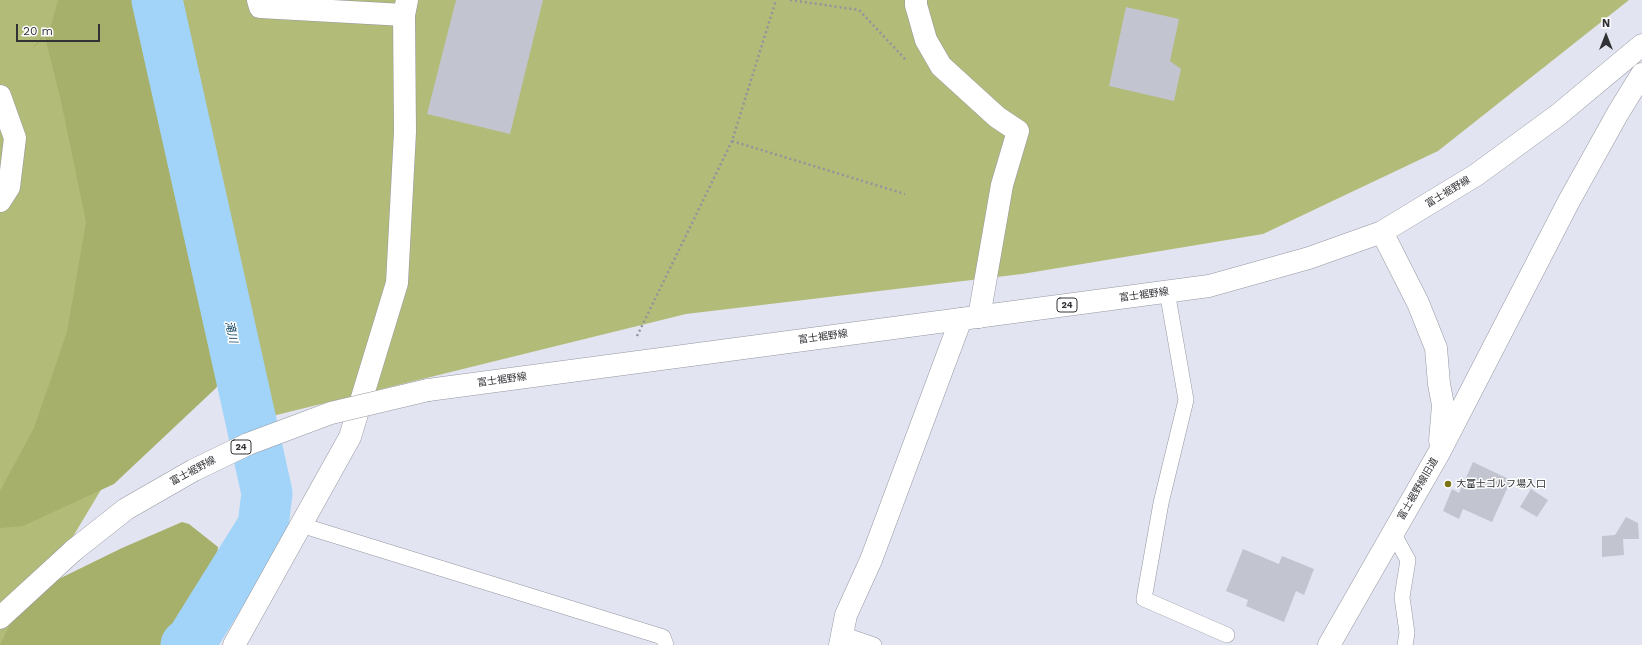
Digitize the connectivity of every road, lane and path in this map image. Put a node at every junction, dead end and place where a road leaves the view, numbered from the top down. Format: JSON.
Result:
{"nodes":[{"id":1,"x":258,"y":0,"type":"edge"},
{"id":2,"x":776,"y":0,"type":"edge"},
{"id":3,"x":790,"y":0,"type":"edge"},
{"id":4,"x":916,"y":0,"type":"edge"},
{"id":5,"x":405,"y":7,"type":"edge"},
{"id":6,"x":1642,"y":45,"type":"edge"},
{"id":7,"x":912,"y":66,"type":"dead end"},
{"id":8,"x":1642,"y":74,"type":"edge"},
{"id":9,"x":0,"y":96,"type":"edge"},
{"id":10,"x":732,"y":141,"type":"junction"},
{"id":11,"x":905,"y":194,"type":"dead end"},
{"id":12,"x":0,"y":201,"type":"edge"},
{"id":13,"x":1382,"y":232,"type":"junction"},
{"id":14,"x":1167,"y":291,"type":"junction"},
{"id":15,"x":970,"y":318,"type":"junction"},
{"id":16,"x":624,"y":364,"type":"junction"},
{"id":17,"x":1440,"y":450,"type":"junction"},
{"id":18,"x":301,"y":525,"type":"junction"},
{"id":19,"x":1393,"y":533,"type":"junction"},
{"id":20,"x":0,"y":618,"type":"edge"},
{"id":21,"x":1227,"y":635,"type":"dead end"},
{"id":22,"x":841,"y":640,"type":"edge"},
{"id":23,"x":234,"y":645,"type":"edge"},
{"id":24,"x":666,"y":645,"type":"edge"},
{"id":25,"x":874,"y":645,"type":"edge"},
{"id":26,"x":1329,"y":645,"type":"edge"},
{"id":27,"x":1405,"y":645,"type":"edge"}],
"edges":[{"from":1,"to":5,"type":"street"},
{"from":2,"to":10,"type":"path"},
{"from":3,"to":7,"type":"path"},
{"from":4,"to":15,"type":"street"},
{"from":5,"to":18,"type":"street"},
{"from":6,"to":13,"type":"street","name":"富士裾野線","number":"24"},
{"from":8,"to":17,"type":"street"},
{"from":9,"to":12,"type":"street"},
{"from":10,"to":11,"type":"path"},
{"from":10,"to":16,"type":"path"},
{"from":13,"to":14,"type":"street","name":"富士裾野線","number":"24"},
{"from":13,"to":17,"type":"street","name":"富士裾野線旧道"},
{"from":14,"to":15,"type":"street","name":"富士裾野線","number":"24"},
{"from":14,"to":21,"type":"lane"},
{"from":15,"to":16,"type":"street","name":"富士裾野線","number":"24"},
{"from":15,"to":22,"type":"street"},
{"from":16,"to":20,"type":"street","name":"富士裾野線","number":"24","bridge":true},
{"from":17,"to":19,"type":"street","name":"富士裾野線旧道"},
{"from":18,"to":23,"type":"street"},
{"from":18,"to":24,"type":"lane"},
{"from":19,"to":26,"type":"street","name":"富士裾野線旧道"},
{"from":19,"to":27,"type":"lane"},
{"from":22,"to":25,"type":"lane"}]}
